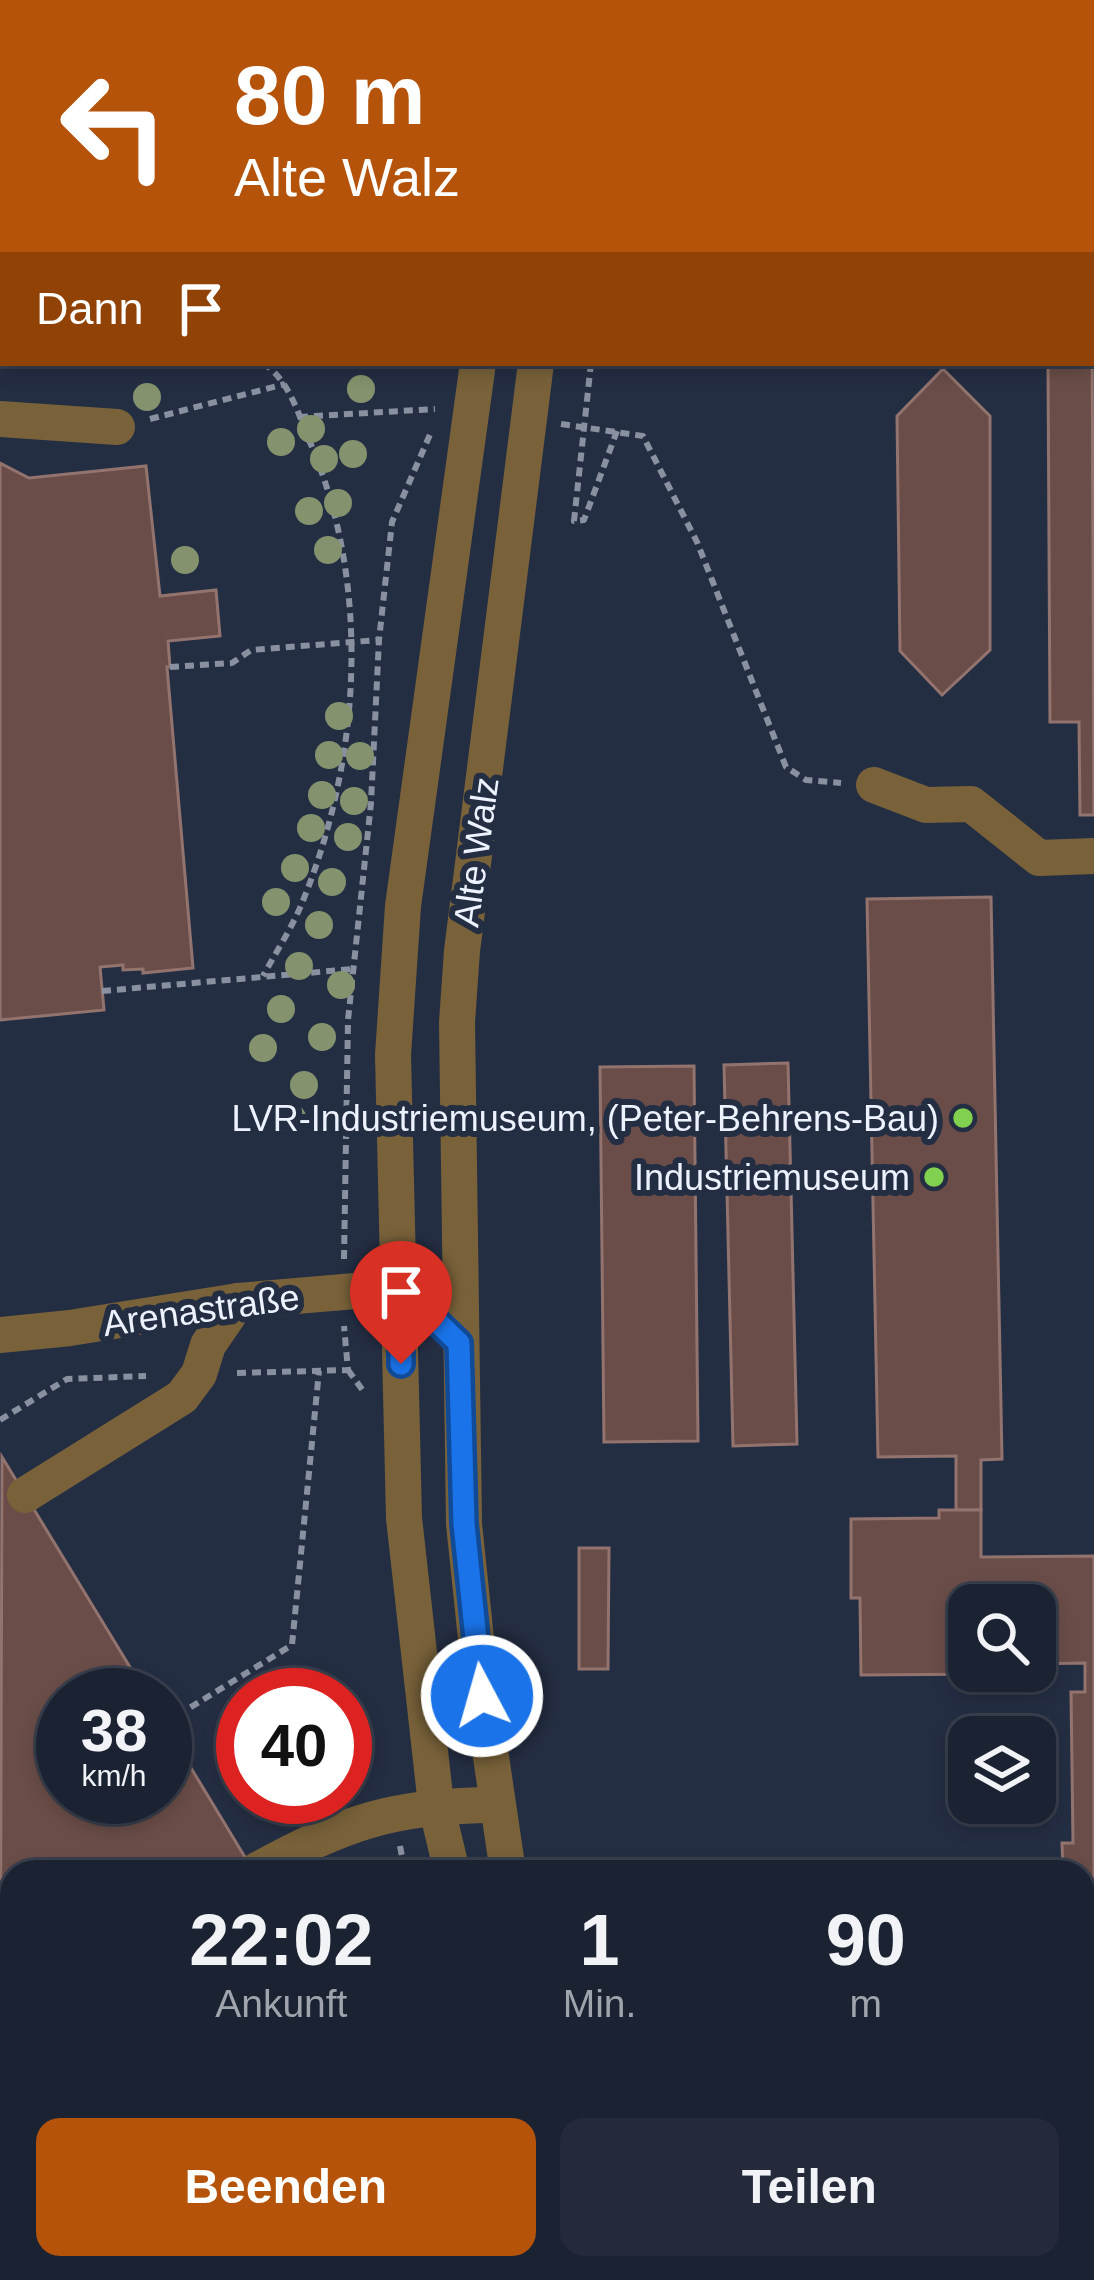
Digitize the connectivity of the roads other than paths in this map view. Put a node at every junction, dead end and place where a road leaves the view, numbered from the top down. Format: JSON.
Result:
{"nodes":[{"id":1,"x":477,"y":366,"type":"edge"},
{"id":2,"x":536,"y":366,"type":"edge"},
{"id":3,"x":0,"y":418,"type":"edge"},
{"id":4,"x":129,"y":424,"type":"road end"},
{"id":5,"x":874,"y":785,"type":"road end"},
{"id":6,"x":1094,"y":856,"type":"edge"},
{"id":7,"x":401,"y":1287,"type":"junction"},
{"id":8,"x":238,"y":1301,"type":"junction"},
{"id":9,"x":0,"y":1335,"type":"edge"},
{"id":10,"x":459,"y":1343,"type":"junction"},
{"id":11,"x":25,"y":1496,"type":"dead end"},
{"id":12,"x":436,"y":1805,"type":"junction"},
{"id":13,"x":496,"y":1805,"type":"junction"},
{"id":14,"x":275,"y":1860,"type":"edge"},
{"id":15,"x":449,"y":1860,"type":"edge"},
{"id":16,"x":506,"y":1860,"type":"edge"}],
"edges":[{"from":1,"to":7,"type":"street","name":"Alte Walz"},
{"from":2,"to":10,"type":"street","name":"Alte Walz"},
{"from":3,"to":4,"type":"street"},
{"from":5,"to":6,"type":"street"},
{"from":7,"to":8,"type":"street","name":"Arenastraße"},
{"from":7,"to":10,"type":"street"},
{"from":7,"to":12,"type":"street","name":"Alte Walz"},
{"from":8,"to":9,"type":"street","name":"Arenastraße"},
{"from":8,"to":11,"type":"street"},
{"from":10,"to":13,"type":"street","name":"Alte Walz"},
{"from":12,"to":13,"type":"street"},
{"from":12,"to":14,"type":"street"},
{"from":12,"to":15,"type":"street","name":"Alte Walz"},
{"from":13,"to":16,"type":"street","name":"Alte Walz"}]}
